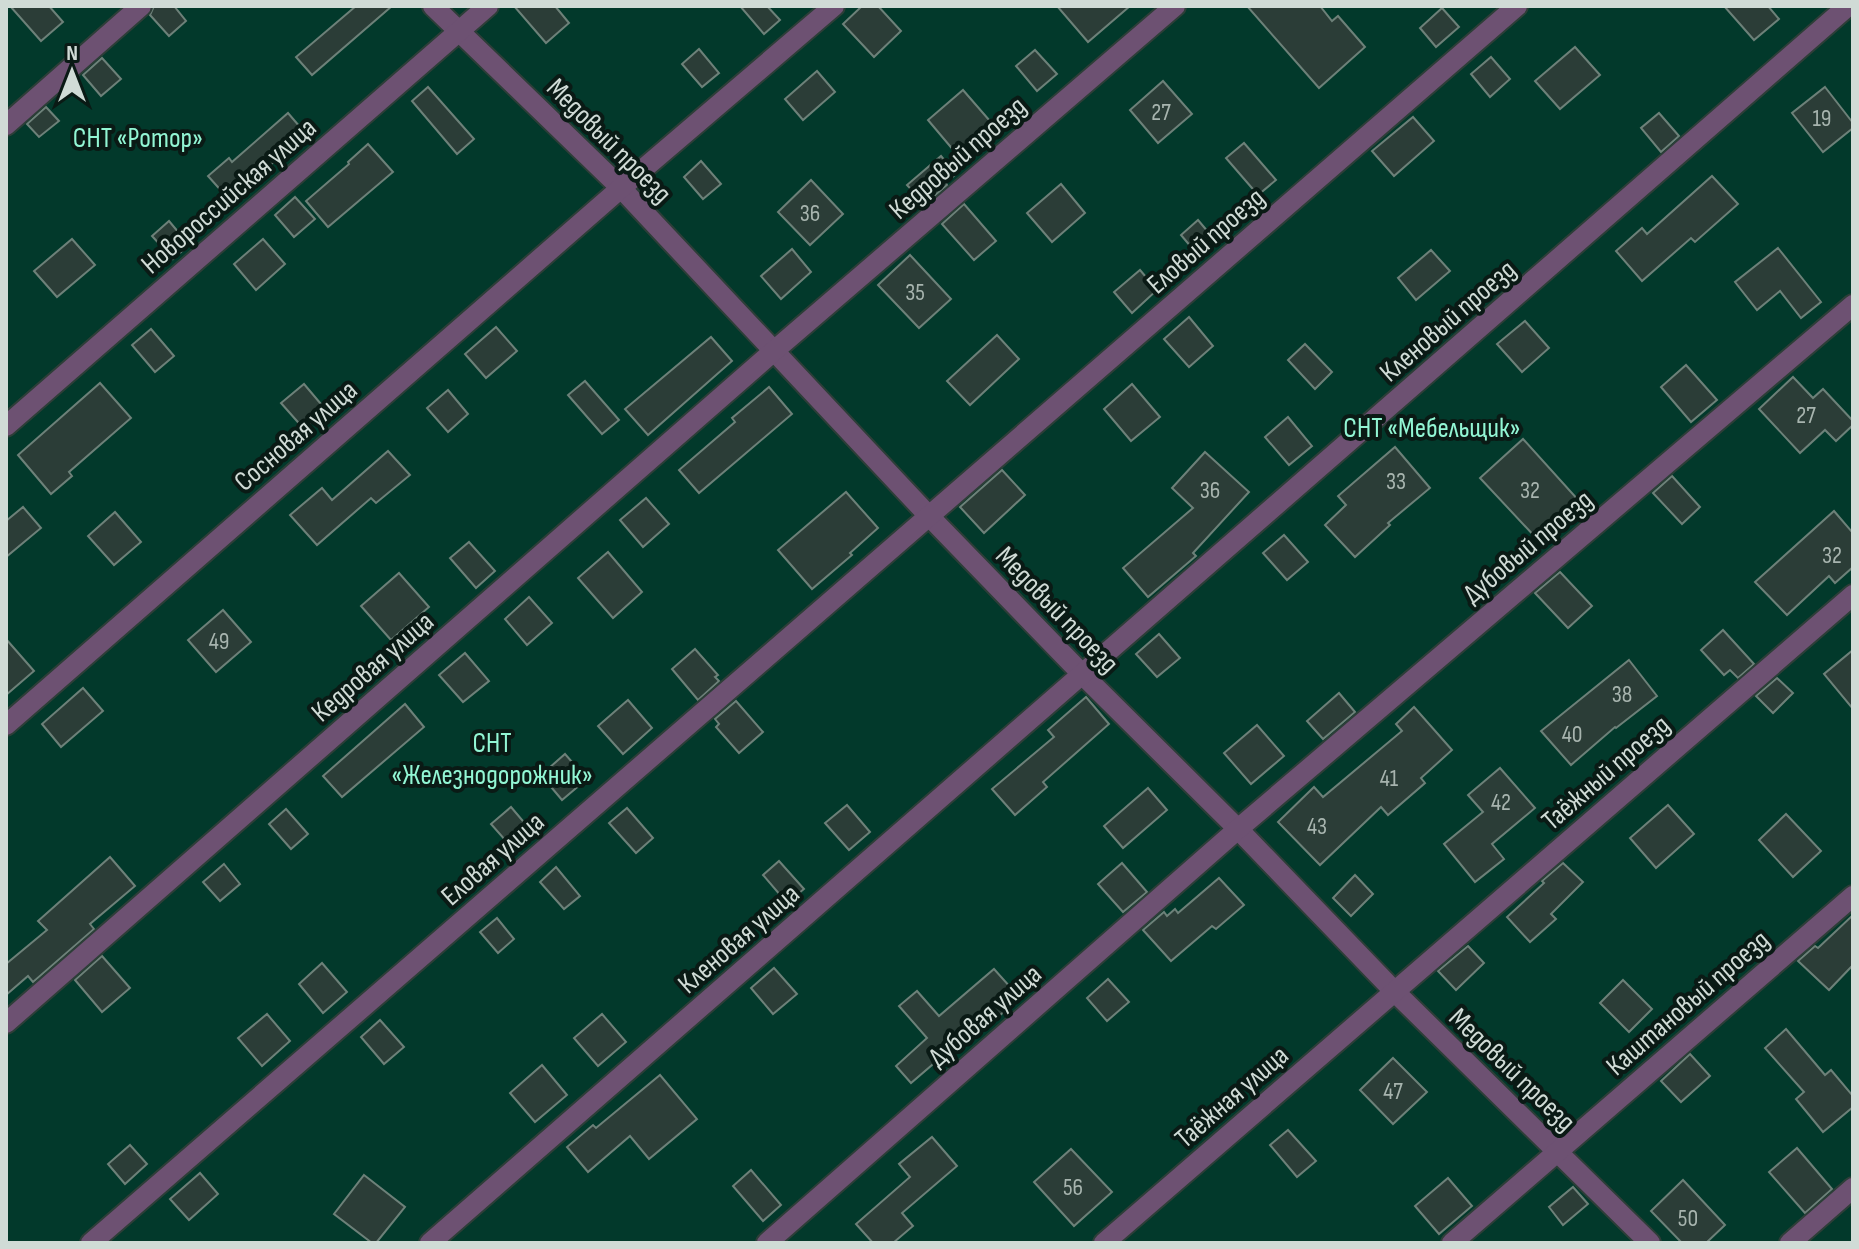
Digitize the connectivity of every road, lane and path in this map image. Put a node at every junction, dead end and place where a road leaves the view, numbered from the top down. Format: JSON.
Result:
{"nodes":[{"id":1,"x":141,"y":6,"type":"edge"},
{"id":2,"x":433,"y":6,"type":"edge"},
{"id":3,"x":488,"y":6,"type":"edge"},
{"id":4,"x":834,"y":6,"type":"edge"},
{"id":5,"x":1175,"y":6,"type":"edge"},
{"id":6,"x":1517,"y":6,"type":"edge"},
{"id":7,"x":1848,"y":6,"type":"edge"},
{"id":8,"x":458,"y":31,"type":"junction"},
{"id":9,"x":6,"y":125,"type":"edge"},
{"id":10,"x":621,"y":188,"type":"junction"},
{"id":11,"x":1853,"y":305,"type":"edge"},
{"id":12,"x":775,"y":350,"type":"junction"},
{"id":13,"x":6,"y":426,"type":"edge"},
{"id":14,"x":929,"y":516,"type":"junction"},
{"id":15,"x":1853,"y":595,"type":"edge"},
{"id":16,"x":1083,"y":675,"type":"junction"},
{"id":17,"x":6,"y":725,"type":"edge"},
{"id":18,"x":1238,"y":829,"type":"junction"},
{"id":19,"x":1853,"y":896,"type":"edge"},
{"id":20,"x":1394,"y":991,"type":"junction"},
{"id":21,"x":6,"y":1023,"type":"edge"},
{"id":22,"x":1558,"y":1151,"type":"junction"},
{"id":23,"x":1853,"y":1188,"type":"edge"},
{"id":24,"x":91,"y":1243,"type":"edge"},
{"id":25,"x":430,"y":1243,"type":"edge"},
{"id":26,"x":767,"y":1243,"type":"edge"},
{"id":27,"x":1104,"y":1243,"type":"edge"},
{"id":28,"x":1452,"y":1243,"type":"edge"},
{"id":29,"x":1650,"y":1243,"type":"edge"},
{"id":30,"x":1790,"y":1243,"type":"edge"}],
"edges":[{"from":1,"to":9,"type":"street"},
{"from":2,"to":8,"type":"street","name":"Медовый проезд"},
{"from":3,"to":8,"type":"street","name":"Новороссийская улица"},
{"from":4,"to":10,"type":"street","name":"Сосновая улица"},
{"from":5,"to":12,"type":"street","name":"Кедровый проезд"},
{"from":6,"to":14,"type":"street","name":"Еловый проезд"},
{"from":7,"to":16,"type":"street","name":"Кленовый проезд"},
{"from":8,"to":10,"type":"street","name":"Медовый проезд"},
{"from":8,"to":13,"type":"street","name":"Новороссийская улица"},
{"from":10,"to":12,"type":"street","name":"Медовый проезд"},
{"from":10,"to":17,"type":"street","name":"Сосновая улица"},
{"from":11,"to":18,"type":"street","name":"Дубовый проезд"},
{"from":12,"to":14,"type":"street","name":"Медовый проезд"},
{"from":12,"to":21,"type":"street","name":"Кедровая улица"},
{"from":14,"to":16,"type":"street","name":"Медовый проезд"},
{"from":14,"to":24,"type":"street","name":"Еловая улица"},
{"from":15,"to":20,"type":"street","name":"Таёжный проезд"},
{"from":16,"to":18,"type":"street","name":"Медовый проезд"},
{"from":16,"to":25,"type":"street","name":"Кленовая улица"},
{"from":18,"to":20,"type":"street","name":"Медовый проезд"},
{"from":18,"to":26,"type":"street","name":"Дубовая улица"},
{"from":19,"to":22,"type":"street","name":"Каштановый проезд"},
{"from":20,"to":22,"type":"street","name":"Медовый проезд"},
{"from":20,"to":27,"type":"street","name":"Таёжная улица"},
{"from":22,"to":28,"type":"street","name":"Каштановый проезд"},
{"from":22,"to":29,"type":"street","name":"Медовый проезд"},
{"from":23,"to":30,"type":"street"}]}
